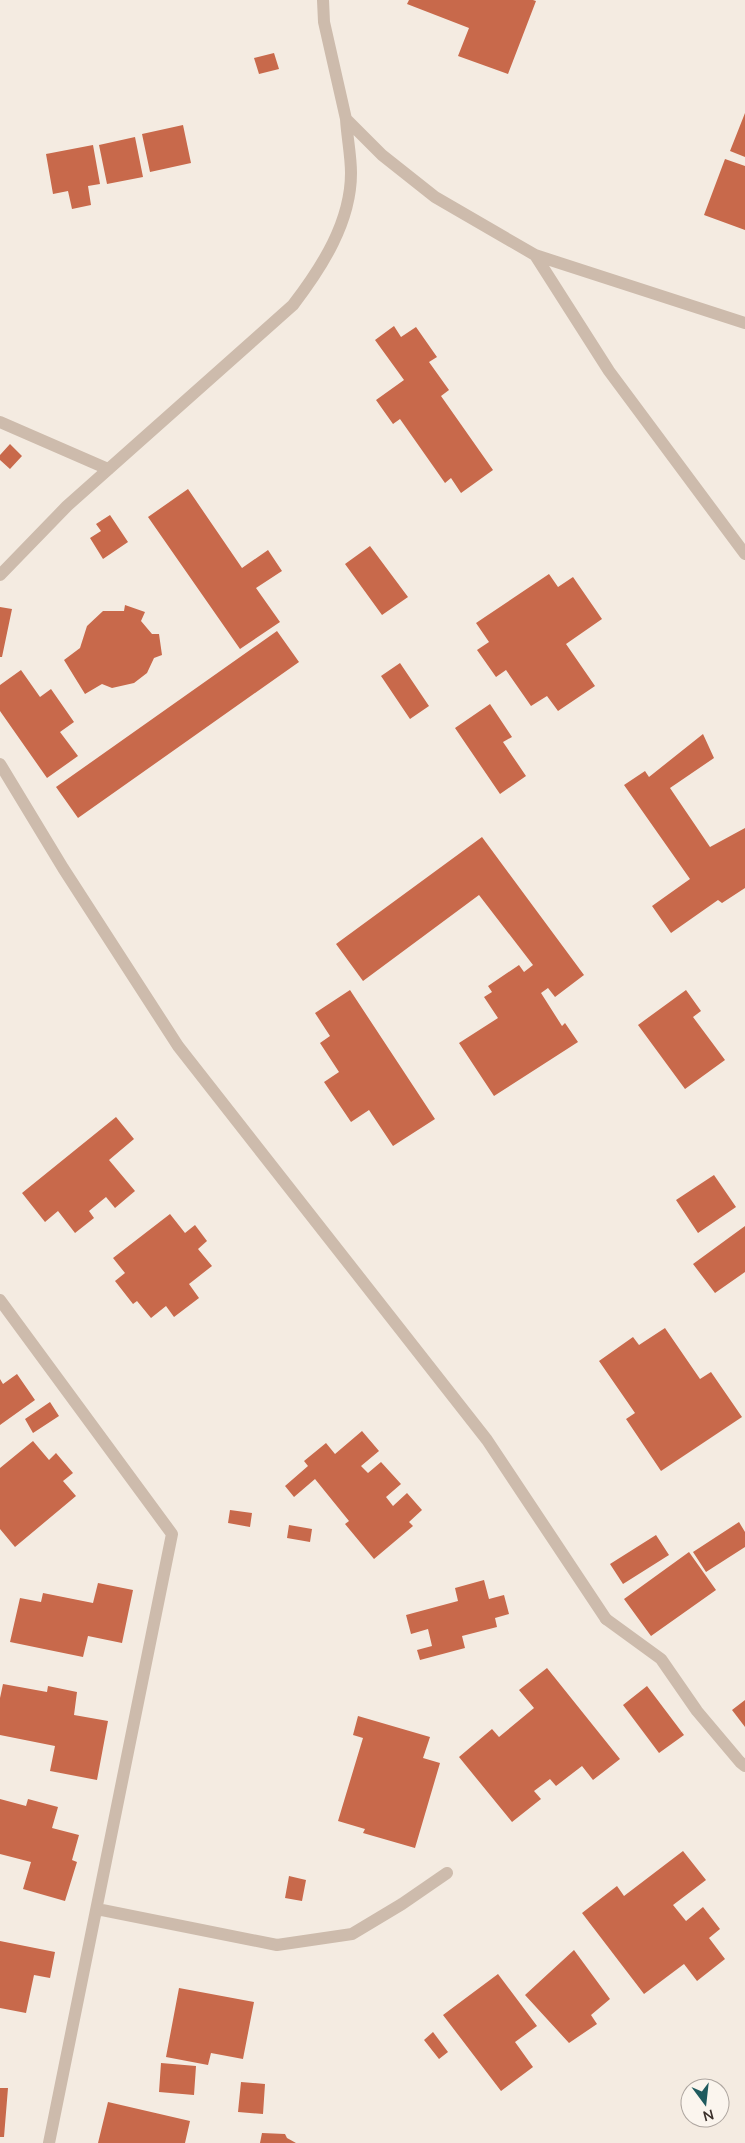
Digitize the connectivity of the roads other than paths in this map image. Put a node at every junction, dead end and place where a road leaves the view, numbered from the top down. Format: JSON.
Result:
{"nodes":[{"id":1,"x":323,"y":0,"type":"edge"},
{"id":2,"x":346,"y":119,"type":"junction"},
{"id":3,"x":535,"y":255,"type":"junction"},
{"id":4,"x":745,"y":324,"type":"edge"},
{"id":5,"x":0,"y":422,"type":"edge"},
{"id":6,"x":108,"y":469,"type":"junction"},
{"id":7,"x":745,"y":554,"type":"edge"},
{"id":8,"x":0,"y":575,"type":"edge"},
{"id":9,"x":0,"y":764,"type":"edge"},
{"id":10,"x":0,"y":1300,"type":"edge"},
{"id":11,"x":745,"y":1766,"type":"edge"},
{"id":12,"x":446,"y":1872,"type":"dead end"},
{"id":13,"x":97,"y":1909,"type":"junction"},
{"id":14,"x":49,"y":2143,"type":"edge"}],
"edges":[{"from":1,"to":2,"type":"street"},
{"from":2,"to":3,"type":"street"},
{"from":2,"to":6,"type":"street"},
{"from":3,"to":4,"type":"street"},
{"from":3,"to":7,"type":"street"},
{"from":5,"to":6,"type":"street"},
{"from":6,"to":8,"type":"street"},
{"from":9,"to":11,"type":"street"},
{"from":10,"to":13,"type":"street"},
{"from":12,"to":13,"type":"street"},
{"from":13,"to":14,"type":"street"}]}
